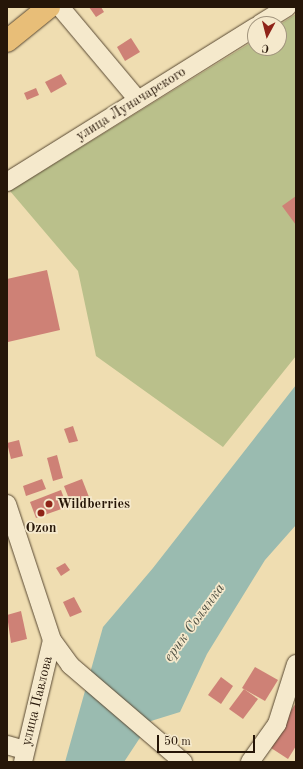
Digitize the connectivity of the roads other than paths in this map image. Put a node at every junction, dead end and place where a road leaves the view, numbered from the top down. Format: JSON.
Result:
{"nodes":[{"id":1,"x":49,"y":7,"type":"edge"},
{"id":2,"x":60,"y":7,"type":"edge"},
{"id":3,"x":287,"y":7,"type":"edge"},
{"id":4,"x":273,"y":16,"type":"edge"},
{"id":5,"x":247,"y":32,"type":"edge"},
{"id":6,"x":7,"y":41,"type":"edge"},
{"id":7,"x":138,"y":100,"type":"junction"},
{"id":8,"x":7,"y":182,"type":"edge"},
{"id":9,"x":7,"y":504,"type":"edge"},
{"id":10,"x":52,"y":640,"type":"junction"},
{"id":11,"x":296,"y":666,"type":"edge"},
{"id":12,"x":7,"y":745,"type":"edge"},
{"id":13,"x":24,"y":756,"type":"edge"},
{"id":14,"x":183,"y":762,"type":"edge"},
{"id":15,"x":250,"y":762,"type":"edge"}],
"edges":[{"from":1,"to":6,"type":"main road"},
{"from":2,"to":7,"type":"street"},
{"from":3,"to":4,"type":"street"},
{"from":5,"to":7,"type":"street","name":"улица Луначарского"},
{"from":7,"to":8,"type":"street","name":"улица Луначарского"},
{"from":9,"to":10,"type":"street"},
{"from":10,"to":13,"type":"street","name":"улица Павлова"},
{"from":10,"to":14,"type":"street"},
{"from":11,"to":15,"type":"street"},
{"from":12,"to":13,"type":"street"}]}
